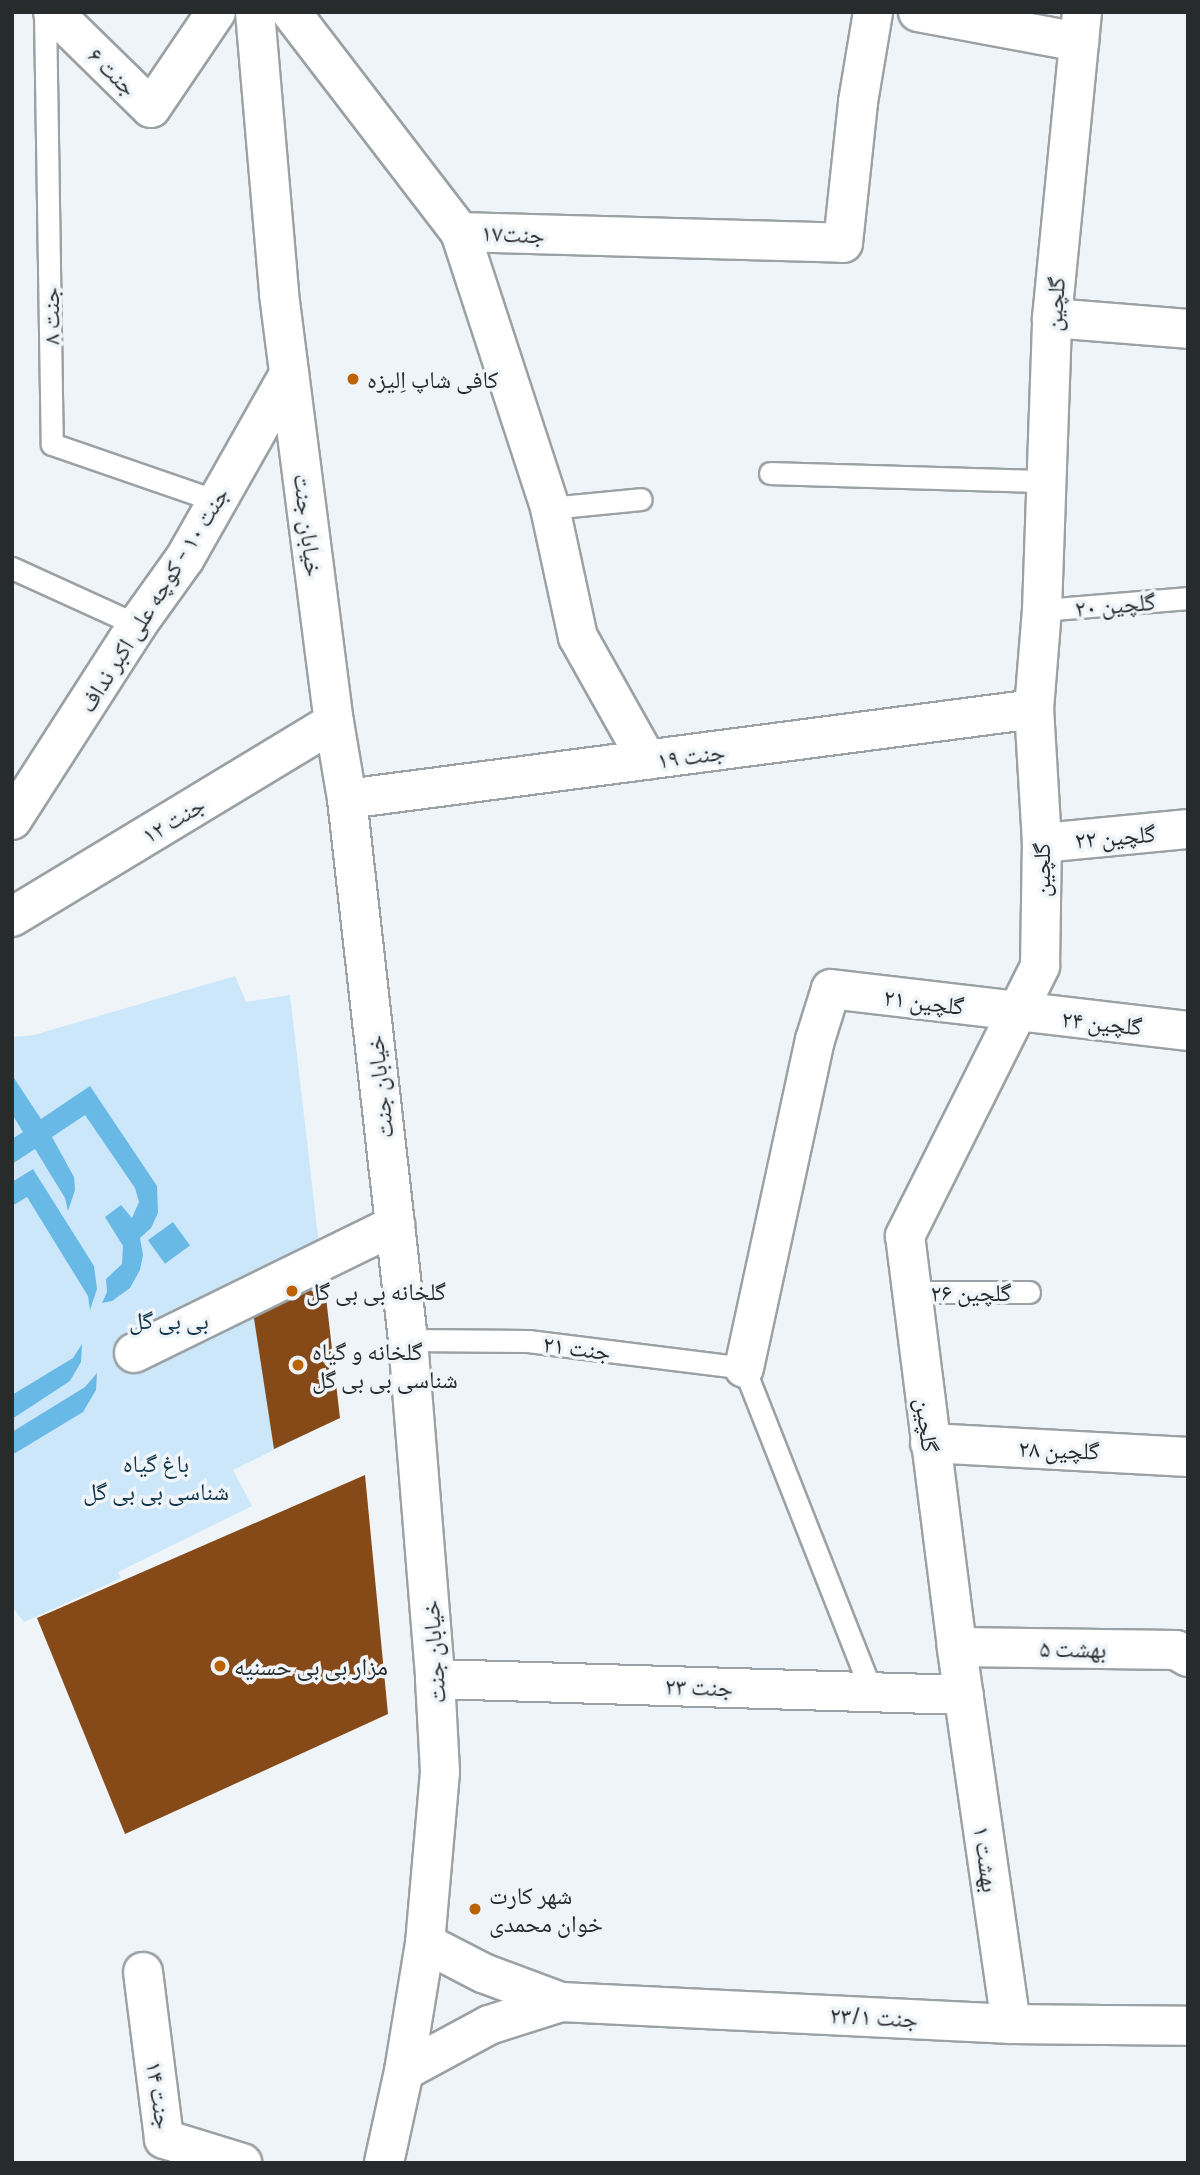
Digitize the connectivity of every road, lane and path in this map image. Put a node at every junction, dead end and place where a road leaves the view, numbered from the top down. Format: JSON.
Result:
{"nodes":[{"id":1,"x":45,"y":12,"type":"edge"},
{"id":2,"x":53,"y":12,"type":"edge"},
{"id":3,"x":216,"y":12,"type":"edge"},
{"id":4,"x":255,"y":12,"type":"edge"},
{"id":5,"x":291,"y":12,"type":"edge"},
{"id":6,"x":873,"y":12,"type":"edge"},
{"id":7,"x":918,"y":12,"type":"edge"},
{"id":8,"x":1080,"y":27,"type":"edge"},
{"id":9,"x":460,"y":232,"type":"junction"},
{"id":10,"x":1052,"y":318,"type":"junction"},
{"id":11,"x":1188,"y":329,"type":"edge"},
{"id":12,"x":289,"y":374,"type":"junction"},
{"id":13,"x":770,"y":472,"type":"dead end"},
{"id":14,"x":1046,"y":481,"type":"junction"},
{"id":15,"x":641,"y":499,"type":"dead end"},
{"id":16,"x":217,"y":501,"type":"junction"},
{"id":17,"x":550,"y":508,"type":"junction"},
{"id":18,"x":12,"y":568,"type":"edge"},
{"id":19,"x":1188,"y":598,"type":"edge"},
{"id":20,"x":1042,"y":610,"type":"junction"},
{"id":21,"x":137,"y":625,"type":"junction"},
{"id":22,"x":1034,"y":709,"type":"junction"},
{"id":23,"x":334,"y":722,"type":"junction"},
{"id":24,"x":648,"y":760,"type":"junction"},
{"id":25,"x":347,"y":799,"type":"junction"},
{"id":26,"x":12,"y":820,"type":"edge"},
{"id":27,"x":1188,"y":829,"type":"edge"},
{"id":28,"x":1042,"y":843,"type":"junction"},
{"id":29,"x":12,"y":917,"type":"edge"},
{"id":30,"x":1017,"y":1013,"type":"junction"},
{"id":31,"x":1188,"y":1031,"type":"edge"},
{"id":32,"x":395,"y":1225,"type":"junction"},
{"id":33,"x":912,"y":1292,"type":"junction"},
{"id":34,"x":1029,"y":1292,"type":"dead end"},
{"id":35,"x":408,"y":1340,"type":"junction"},
{"id":36,"x":134,"y":1353,"type":"dead end"},
{"id":37,"x":744,"y":1368,"type":"junction"},
{"id":38,"x":930,"y":1443,"type":"junction"},
{"id":39,"x":1188,"y":1457,"type":"edge"},
{"id":40,"x":957,"y":1647,"type":"junction"},
{"id":41,"x":1188,"y":1657,"type":"edge"},
{"id":42,"x":435,"y":1679,"type":"junction"},
{"id":43,"x":871,"y":1691,"type":"junction"},
{"id":44,"x":964,"y":1695,"type":"junction"},
{"id":45,"x":425,"y":1943,"type":"junction"},
{"id":46,"x":143,"y":1972,"type":"dead end"},
{"id":47,"x":561,"y":2001,"type":"junction"},
{"id":48,"x":1011,"y":2024,"type":"junction"},
{"id":49,"x":1188,"y":2026,"type":"edge"},
{"id":50,"x":404,"y":2071,"type":"junction"},
{"id":51,"x":242,"y":2163,"type":"edge"},
{"id":52,"x":384,"y":2163,"type":"edge"}],
"edges":[{"from":1,"to":16,"type":"lane","name":"جنت ۸"},
{"from":2,"to":3,"type":"street","name":"جنت ۶"},
{"from":4,"to":12,"type":"street","name":"خیابان جنت"},
{"from":5,"to":9,"type":"street","name":"جنت۱۷"},
{"from":6,"to":9,"type":"street","name":"جنت۱۷"},
{"from":7,"to":8,"type":"street"},
{"from":8,"to":10,"type":"street","name":"گلچین"},
{"from":9,"to":17,"type":"street"},
{"from":10,"to":11,"type":"street"},
{"from":10,"to":14,"type":"street","name":"گلچین"},
{"from":12,"to":16,"type":"street","name":"جنت ۱۰ - کوچه علی اکبر نداف"},
{"from":12,"to":23,"type":"street","name":"خیابان جنت"},
{"from":13,"to":14,"type":"lane"},
{"from":14,"to":20,"type":"street","name":"گلچین"},
{"from":15,"to":17,"type":"lane"},
{"from":16,"to":21,"type":"street","name":"جنت ۱۰ - کوچه علی اکبر نداف"},
{"from":17,"to":24,"type":"street"},
{"from":18,"to":21,"type":"lane"},
{"from":19,"to":20,"type":"lane","name":"گلچین ۲۰"},
{"from":20,"to":22,"type":"street","name":"گلچین"},
{"from":21,"to":26,"type":"street","name":"جنت ۱۰ - کوچه علی اکبر نداف"},
{"from":22,"to":24,"type":"street","name":"جنت ۱۹"},
{"from":22,"to":28,"type":"street","name":"گلچین"},
{"from":23,"to":25,"type":"street","name":"خیابان جنت"},
{"from":23,"to":29,"type":"street","name":"جنت ۱۲"},
{"from":24,"to":25,"type":"street","name":"جنت ۱۹"},
{"from":25,"to":32,"type":"street","name":"خیابان جنت"},
{"from":27,"to":28,"type":"street","name":"گلچین ۲۲"},
{"from":28,"to":30,"type":"street","name":"گلچین"},
{"from":30,"to":31,"type":"street","name":"گلچین ۲۴"},
{"from":30,"to":33,"type":"street","name":"گلچین"},
{"from":30,"to":37,"type":"street","name":"گلچین ۲۱"},
{"from":32,"to":35,"type":"street","name":"خیابان جنت"},
{"from":32,"to":36,"type":"street"},
{"from":33,"to":34,"type":"lane","name":"گلچین ۲۶"},
{"from":33,"to":38,"type":"street","name":"گلچین"},
{"from":35,"to":37,"type":"lane","name":"جنت ۲۱"},
{"from":35,"to":42,"type":"street","name":"خیابان جنت"},
{"from":37,"to":43,"type":"lane"},
{"from":38,"to":39,"type":"street","name":"گلچین ۲۸"},
{"from":38,"to":40,"type":"street","name":"گلچین"},
{"from":40,"to":41,"type":"street","name":"بهشت ۵"},
{"from":40,"to":44,"type":"street","name":"گلچین"},
{"from":42,"to":43,"type":"street","name":"جنت ۲۳"},
{"from":42,"to":45,"type":"street","name":"خیابان جنت"},
{"from":43,"to":44,"type":"street","name":"جنت ۲۳"},
{"from":44,"to":48,"type":"street","name":"بهشت ۱"},
{"from":45,"to":47,"type":"street"},
{"from":45,"to":50,"type":"street","name":"خیابان جنت"},
{"from":46,"to":51,"type":"street","name":"جنت ۱۴"},
{"from":47,"to":48,"type":"street","name":"جنت ۲۳/۱"},
{"from":47,"to":50,"type":"street"},
{"from":48,"to":49,"type":"street","name":"جنت ۲۳/۱"},
{"from":50,"to":52,"type":"street","name":"خیابان جنت"}]}
